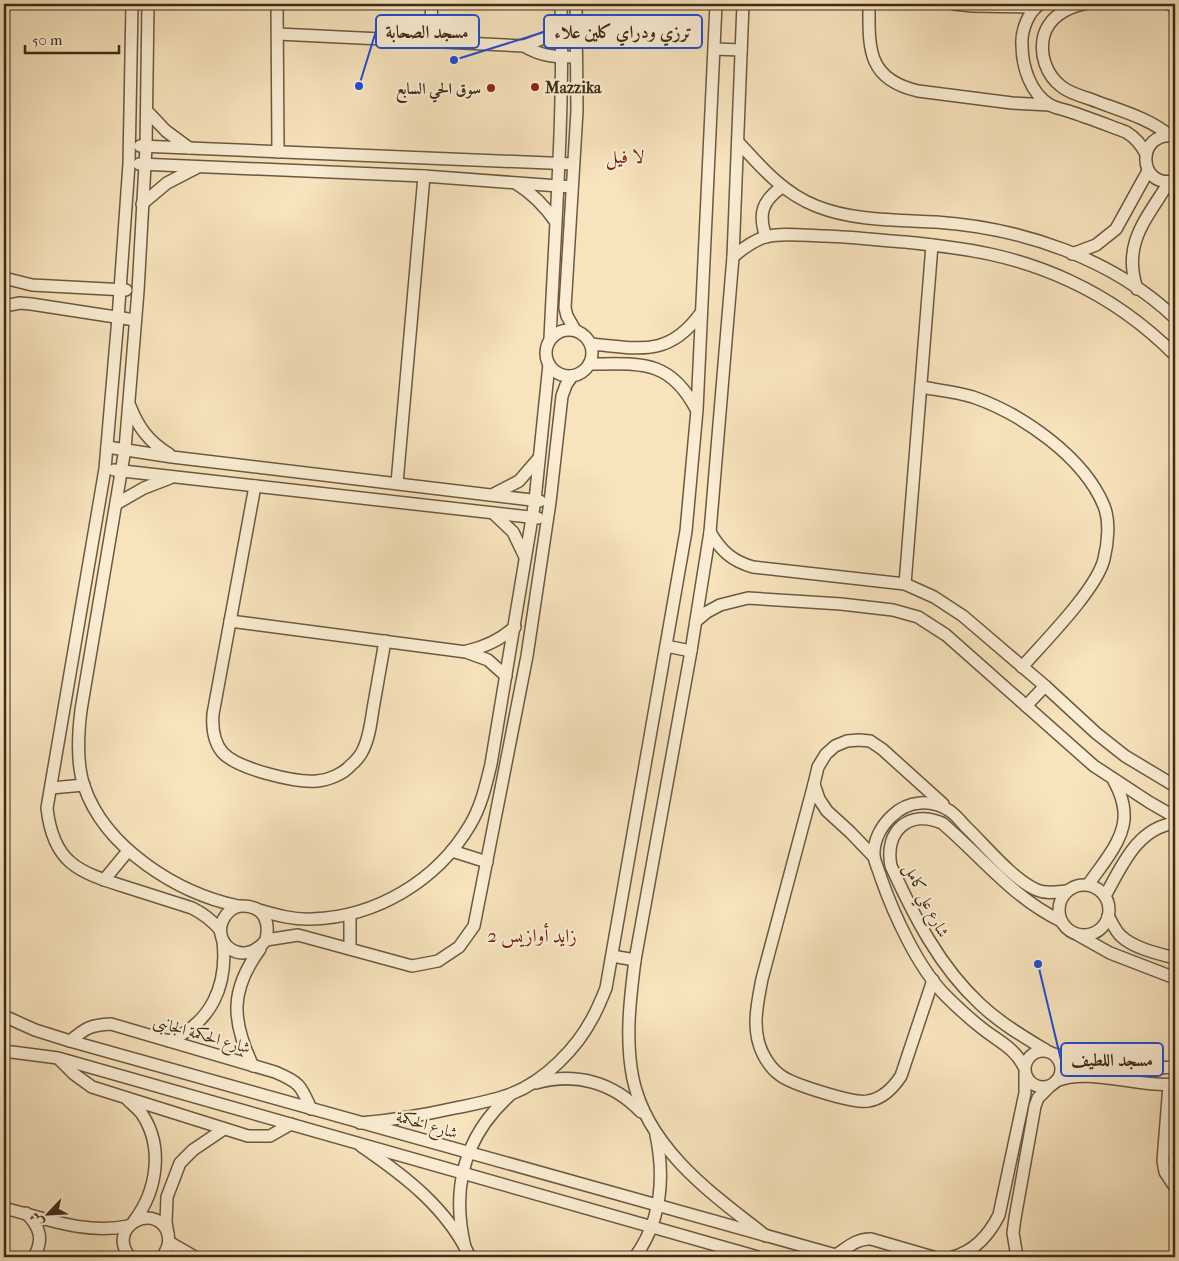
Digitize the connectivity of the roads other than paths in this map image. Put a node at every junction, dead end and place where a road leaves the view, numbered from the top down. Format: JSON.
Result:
{"nodes":[{"id":1,"x":132,"y":4,"type":"edge"},
{"id":2,"x":148,"y":4,"type":"edge"},
{"id":3,"x":277,"y":4,"type":"edge"},
{"id":4,"x":430,"y":4,"type":"edge"},
{"id":5,"x":561,"y":4,"type":"edge"},
{"id":6,"x":576,"y":4,"type":"edge"},
{"id":7,"x":716,"y":4,"type":"edge"},
{"id":8,"x":743,"y":4,"type":"edge"},
{"id":9,"x":954,"y":4,"type":"edge"},
{"id":10,"x":1084,"y":4,"type":"edge"},
{"id":11,"x":1169,"y":4,"type":"edge"},
{"id":12,"x":871,"y":5,"type":"edge"},
{"id":13,"x":1175,"y":5,"type":"edge"},
{"id":14,"x":1037,"y":6,"type":"edge"},
{"id":15,"x":1058,"y":7,"type":"edge"},
{"id":16,"x":576,"y":31,"type":"junction"},
{"id":17,"x":562,"y":33,"type":"junction"},
{"id":18,"x":278,"y":34,"type":"junction"},
{"id":19,"x":433,"y":42,"type":"junction"},
{"id":20,"x":524,"y":46,"type":"junction"},
{"id":21,"x":715,"y":49,"type":"junction"},
{"id":22,"x":741,"y":50,"type":"junction"},
{"id":23,"x":563,"y":57,"type":"junction"},
{"id":24,"x":577,"y":57,"type":"junction"},
{"id":25,"x":1075,"y":94,"type":"junction"},
{"id":26,"x":1050,"y":105,"type":"junction"},
{"id":27,"x":147,"y":111,"type":"junction"},
{"id":28,"x":1068,"y":111,"type":"junction"},
{"id":29,"x":1173,"y":136,"type":"edge"},
{"id":30,"x":738,"y":142,"type":"junction"},
{"id":31,"x":130,"y":146,"type":"junction"},
{"id":32,"x":146,"y":146,"type":"junction"},
{"id":33,"x":189,"y":148,"type":"junction"},
{"id":34,"x":278,"y":152,"type":"junction"},
{"id":35,"x":1146,"y":154,"type":"junction"},
{"id":36,"x":353,"y":155,"type":"junction"},
{"id":37,"x":129,"y":164,"type":"junction"},
{"id":38,"x":144,"y":164,"type":"junction"},
{"id":39,"x":558,"y":164,"type":"junction"},
{"id":40,"x":573,"y":164,"type":"junction"},
{"id":41,"x":197,"y":167,"type":"junction"},
{"id":42,"x":1148,"y":171,"type":"junction"},
{"id":43,"x":353,"y":173,"type":"junction"},
{"id":44,"x":424,"y":176,"type":"junction"},
{"id":45,"x":1172,"y":182,"type":"edge"},
{"id":46,"x":516,"y":183,"type":"junction"},
{"id":47,"x":557,"y":186,"type":"junction"},
{"id":48,"x":572,"y":187,"type":"junction"},
{"id":49,"x":782,"y":187,"type":"junction"},
{"id":50,"x":142,"y":204,"type":"junction"},
{"id":51,"x":556,"y":221,"type":"junction"},
{"id":52,"x":766,"y":237,"type":"junction"},
{"id":53,"x":932,"y":245,"type":"junction"},
{"id":54,"x":1072,"y":254,"type":"junction"},
{"id":55,"x":733,"y":257,"type":"junction"},
{"id":56,"x":4,"y":278,"type":"edge"},
{"id":57,"x":1137,"y":289,"type":"junction"},
{"id":58,"x":120,"y":290,"type":"junction"},
{"id":59,"x":138,"y":291,"type":"junction"},
{"id":60,"x":4,"y":306,"type":"edge"},
{"id":61,"x":700,"y":314,"type":"junction"},
{"id":62,"x":118,"y":318,"type":"junction"},
{"id":63,"x":1175,"y":318,"type":"edge"},
{"id":64,"x":135,"y":320,"type":"junction"},
{"id":65,"x":576,"y":330,"type":"junction"},
{"id":66,"x":550,"y":340,"type":"junction"},
{"id":67,"x":591,"y":344,"type":"junction"},
{"id":68,"x":1175,"y":355,"type":"edge"},
{"id":69,"x":549,"y":364,"type":"junction"},
{"id":70,"x":589,"y":364,"type":"junction"},
{"id":71,"x":572,"y":376,"type":"junction"},
{"id":72,"x":921,"y":387,"type":"junction"},
{"id":73,"x":129,"y":403,"type":"junction"},
{"id":74,"x":697,"y":410,"type":"junction"},
{"id":75,"x":107,"y":447,"type":"junction"},
{"id":76,"x":125,"y":449,"type":"junction"},
{"id":77,"x":172,"y":457,"type":"junction"},
{"id":78,"x":539,"y":458,"type":"junction"},
{"id":79,"x":105,"y":469,"type":"junction"},
{"id":80,"x":121,"y":471,"type":"junction"},
{"id":81,"x":321,"y":474,"type":"junction"},
{"id":82,"x":175,"y":477,"type":"junction"},
{"id":83,"x":397,"y":483,"type":"junction"},
{"id":84,"x":255,"y":486,"type":"junction"},
{"id":85,"x":319,"y":493,"type":"junction"},
{"id":86,"x":493,"y":495,"type":"junction"},
{"id":87,"x":535,"y":500,"type":"junction"},
{"id":88,"x":550,"y":502,"type":"junction"},
{"id":89,"x":116,"y":504,"type":"junction"},
{"id":90,"x":493,"y":513,"type":"junction"},
{"id":91,"x":532,"y":517,"type":"junction"},
{"id":92,"x":547,"y":519,"type":"junction"},
{"id":93,"x":710,"y":532,"type":"junction"},
{"id":94,"x":525,"y":557,"type":"junction"},
{"id":95,"x":905,"y":584,"type":"junction"},
{"id":96,"x":230,"y":621,"type":"junction"},
{"id":97,"x":696,"y":621,"type":"junction"},
{"id":98,"x":515,"y":627,"type":"junction"},
{"id":99,"x":385,"y":641,"type":"junction"},
{"id":100,"x":666,"y":646,"type":"junction"},
{"id":101,"x":691,"y":651,"type":"junction"},
{"id":102,"x":466,"y":652,"type":"junction"},
{"id":103,"x":510,"y":652,"type":"junction"},
{"id":104,"x":527,"y":656,"type":"junction"},
{"id":105,"x":1022,"y":667,"type":"junction"},
{"id":106,"x":506,"y":676,"type":"junction"},
{"id":107,"x":1044,"y":686,"type":"junction"},
{"id":108,"x":1026,"y":706,"type":"junction"},
{"id":109,"x":1114,"y":781,"type":"junction"},
{"id":110,"x":814,"y":784,"type":"junction"},
{"id":111,"x":84,"y":785,"type":"junction"},
{"id":112,"x":1175,"y":786,"type":"edge"},
{"id":113,"x":50,"y":788,"type":"junction"},
{"id":114,"x":950,"y":811,"type":"junction"},
{"id":115,"x":1175,"y":817,"type":"edge"},
{"id":116,"x":942,"y":823,"type":"junction"},
{"id":117,"x":1175,"y":824,"type":"edge"},
{"id":118,"x":128,"y":851,"type":"junction"},
{"id":119,"x":452,"y":851,"type":"junction"},
{"id":120,"x":874,"y":857,"type":"junction"},
{"id":121,"x":487,"y":862,"type":"junction"},
{"id":122,"x":891,"y":866,"type":"junction"},
{"id":123,"x":878,"y":870,"type":"junction"},
{"id":124,"x":104,"y":880,"type":"junction"},
{"id":125,"x":1088,"y":885,"type":"junction"},
{"id":126,"x":1066,"y":891,"type":"junction"},
{"id":127,"x":1105,"y":896,"type":"junction"},
{"id":128,"x":238,"y":906,"type":"junction"},
{"id":129,"x":259,"y":910,"type":"junction"},
{"id":130,"x":350,"y":914,"type":"junction"},
{"id":131,"x":1108,"y":916,"type":"junction"},
{"id":132,"x":1061,"y":921,"type":"junction"},
{"id":133,"x":1076,"y":934,"type":"junction"},
{"id":134,"x":222,"y":936,"type":"junction"},
{"id":135,"x":263,"y":944,"type":"junction"},
{"id":136,"x":350,"y":949,"type":"junction"},
{"id":137,"x":612,"y":956,"type":"junction"},
{"id":138,"x":1175,"y":958,"type":"edge"},
{"id":139,"x":635,"y":960,"type":"junction"},
{"id":140,"x":1175,"y":978,"type":"edge"},
{"id":141,"x":933,"y":980,"type":"junction"},
{"id":142,"x":4,"y":1016,"type":"edge"},
{"id":143,"x":70,"y":1041,"type":"junction"},
{"id":144,"x":169,"y":1041,"type":"junction"},
{"id":145,"x":4,"y":1051,"type":"edge"},
{"id":146,"x":1050,"y":1052,"type":"junction"},
{"id":147,"x":58,"y":1058,"type":"junction"},
{"id":148,"x":253,"y":1066,"type":"junction"},
{"id":149,"x":1175,"y":1068,"type":"edge"},
{"id":150,"x":1025,"y":1071,"type":"junction"},
{"id":151,"x":1053,"y":1084,"type":"junction"},
{"id":152,"x":1172,"y":1084,"type":"edge"},
{"id":153,"x":528,"y":1086,"type":"junction"},
{"id":154,"x":512,"y":1094,"type":"junction"},
{"id":155,"x":127,"y":1098,"type":"junction"},
{"id":156,"x":311,"y":1109,"type":"junction"},
{"id":157,"x":648,"y":1119,"type":"junction"},
{"id":158,"x":360,"y":1123,"type":"junction"},
{"id":159,"x":291,"y":1124,"type":"junction"},
{"id":160,"x":224,"y":1129,"type":"junction"},
{"id":161,"x":656,"y":1134,"type":"junction"},
{"id":162,"x":353,"y":1141,"type":"junction"},
{"id":163,"x":468,"y":1153,"type":"junction"},
{"id":164,"x":462,"y":1172,"type":"junction"},
{"id":165,"x":1175,"y":1186,"type":"edge"},
{"id":166,"x":658,"y":1206,"type":"junction"},
{"id":167,"x":4,"y":1208,"type":"edge"},
{"id":168,"x":26,"y":1214,"type":"junction"},
{"id":169,"x":131,"y":1224,"type":"junction"},
{"id":170,"x":652,"y":1226,"type":"junction"},
{"id":171,"x":766,"y":1236,"type":"junction"},
{"id":172,"x":169,"y":1238,"type":"junction"},
{"id":173,"x":469,"y":1255,"type":"edge"},
{"id":174,"x":839,"y":1256,"type":"edge"},
{"id":175,"x":34,"y":1257,"type":"edge"},
{"id":176,"x":130,"y":1257,"type":"edge"},
{"id":177,"x":162,"y":1257,"type":"edge"},
{"id":178,"x":195,"y":1257,"type":"edge"},
{"id":179,"x":635,"y":1257,"type":"edge"},
{"id":180,"x":757,"y":1257,"type":"edge"},
{"id":181,"x":933,"y":1257,"type":"edge"},
{"id":182,"x":953,"y":1257,"type":"edge"},
{"id":183,"x":1017,"y":1257,"type":"edge"}],
"edges":[{"from":1,"to":31,"type":"street"},
{"from":2,"to":27,"type":"street"},
{"from":3,"to":18,"type":"street"},
{"from":4,"to":19,"type":"street"},
{"from":5,"to":17,"type":"street"},
{"from":6,"to":16,"type":"street"},
{"from":7,"to":21,"type":"street"},
{"from":8,"to":22,"type":"street"},
{"from":9,"to":14,"type":"street"},
{"from":10,"to":15,"type":"street"},
{"from":11,"to":13,"type":"street"},
{"from":12,"to":26,"type":"street"},
{"from":14,"to":26,"type":"street"},
{"from":15,"to":25,"type":"street"},
{"from":16,"to":17,"type":"street"},
{"from":16,"to":24,"type":"street"},
{"from":17,"to":20,"type":"street"},
{"from":17,"to":23,"type":"street"},
{"from":18,"to":19,"type":"street"},
{"from":18,"to":34,"type":"street"},
{"from":19,"to":20,"type":"street"},
{"from":20,"to":23,"type":"street"},
{"from":21,"to":22,"type":"street"},
{"from":21,"to":61,"type":"street"},
{"from":22,"to":30,"type":"street"},
{"from":23,"to":24,"type":"street"},
{"from":23,"to":39,"type":"street"},
{"from":24,"to":40,"type":"street"},
{"from":25,"to":28,"type":"street"},
{"from":25,"to":29,"type":"street"},
{"from":26,"to":28,"type":"street"},
{"from":27,"to":32,"type":"street"},
{"from":27,"to":33,"type":"street"},
{"from":28,"to":35,"type":"street"},
{"from":29,"to":35,"type":"street"},
{"from":30,"to":49,"type":"street"},
{"from":30,"to":55,"type":"street"},
{"from":31,"to":32,"type":"street"},
{"from":31,"to":37,"type":"street"},
{"from":32,"to":33,"type":"street"},
{"from":32,"to":38,"type":"street"},
{"from":33,"to":34,"type":"street"},
{"from":34,"to":36,"type":"street"},
{"from":35,"to":42,"type":"street"},
{"from":36,"to":39,"type":"street"},
{"from":36,"to":43,"type":"street"},
{"from":37,"to":38,"type":"street"},
{"from":37,"to":58,"type":"street"},
{"from":38,"to":41,"type":"street"},
{"from":38,"to":50,"type":"street"},
{"from":39,"to":40,"type":"street"},
{"from":39,"to":47,"type":"street"},
{"from":40,"to":48,"type":"street"},
{"from":41,"to":43,"type":"street"},
{"from":41,"to":50,"type":"street"},
{"from":42,"to":45,"type":"street"},
{"from":42,"to":54,"type":"street"},
{"from":43,"to":44,"type":"street"},
{"from":44,"to":46,"type":"street"},
{"from":44,"to":83,"type":"street"},
{"from":45,"to":57,"type":"street"},
{"from":46,"to":47,"type":"street"},
{"from":46,"to":51,"type":"street"},
{"from":47,"to":48,"type":"street"},
{"from":47,"to":51,"type":"street"},
{"from":48,"to":65,"type":"street"},
{"from":49,"to":52,"type":"street"},
{"from":49,"to":54,"type":"street"},
{"from":50,"to":59,"type":"street"},
{"from":51,"to":66,"type":"street"},
{"from":52,"to":53,"type":"street"},
{"from":52,"to":55,"type":"street"},
{"from":53,"to":68,"type":"street"},
{"from":53,"to":72,"type":"street"},
{"from":54,"to":57,"type":"street"},
{"from":55,"to":93,"type":"street"},
{"from":56,"to":58,"type":"street"},
{"from":57,"to":63,"type":"street"},
{"from":58,"to":59,"type":"street"},
{"from":58,"to":62,"type":"street"},
{"from":59,"to":64,"type":"street"},
{"from":60,"to":62,"type":"street"},
{"from":61,"to":67,"type":"street"},
{"from":61,"to":74,"type":"street"},
{"from":62,"to":64,"type":"street"},
{"from":62,"to":75,"type":"street"},
{"from":64,"to":73,"type":"street"},
{"from":65,"to":66,"type":"street"},
{"from":65,"to":67,"type":"street"},
{"from":66,"to":69,"type":"street"},
{"from":67,"to":70,"type":"street"},
{"from":69,"to":71,"type":"street"},
{"from":69,"to":78,"type":"street"},
{"from":70,"to":71,"type":"street"},
{"from":70,"to":74,"type":"street"},
{"from":71,"to":88,"type":"street"},
{"from":72,"to":95,"type":"street"},
{"from":72,"to":105,"type":"street"},
{"from":73,"to":76,"type":"street"},
{"from":73,"to":77,"type":"street"},
{"from":74,"to":100,"type":"street"},
{"from":75,"to":76,"type":"street"},
{"from":75,"to":79,"type":"street"},
{"from":76,"to":77,"type":"street"},
{"from":76,"to":80,"type":"street"},
{"from":77,"to":81,"type":"street"},
{"from":78,"to":86,"type":"street"},
{"from":78,"to":87,"type":"street"},
{"from":79,"to":80,"type":"street"},
{"from":79,"to":113,"type":"street"},
{"from":80,"to":82,"type":"street"},
{"from":80,"to":89,"type":"street"},
{"from":81,"to":83,"type":"street"},
{"from":81,"to":85,"type":"street"},
{"from":82,"to":84,"type":"street"},
{"from":82,"to":89,"type":"street"},
{"from":83,"to":86,"type":"street"},
{"from":84,"to":85,"type":"street"},
{"from":84,"to":96,"type":"street"},
{"from":85,"to":90,"type":"street"},
{"from":86,"to":87,"type":"street"},
{"from":87,"to":88,"type":"street"},
{"from":87,"to":91,"type":"street"},
{"from":88,"to":92,"type":"street"},
{"from":89,"to":111,"type":"street"},
{"from":90,"to":91,"type":"street"},
{"from":90,"to":94,"type":"street"},
{"from":91,"to":92,"type":"street"},
{"from":91,"to":94,"type":"street"},
{"from":92,"to":104,"type":"street"},
{"from":93,"to":95,"type":"street"},
{"from":93,"to":97,"type":"street"},
{"from":94,"to":98,"type":"street"},
{"from":95,"to":105,"type":"street"},
{"from":96,"to":99,"type":"street"},
{"from":96,"to":99,"type":"street"},
{"from":97,"to":101,"type":"street"},
{"from":97,"to":108,"type":"street"},
{"from":98,"to":102,"type":"street"},
{"from":98,"to":103,"type":"street"},
{"from":99,"to":102,"type":"street"},
{"from":100,"to":101,"type":"street"},
{"from":100,"to":137,"type":"street"},
{"from":101,"to":139,"type":"street"},
{"from":102,"to":106,"type":"street"},
{"from":103,"to":104,"type":"street"},
{"from":103,"to":106,"type":"street"},
{"from":104,"to":121,"type":"street"},
{"from":105,"to":107,"type":"street"},
{"from":106,"to":119,"type":"street"},
{"from":107,"to":108,"type":"street"},
{"from":107,"to":112,"type":"street"},
{"from":108,"to":109,"type":"street"},
{"from":109,"to":115,"type":"street"},
{"from":109,"to":125,"type":"street"},
{"from":110,"to":114,"type":"street"},
{"from":110,"to":120,"type":"street","name":"شارع علي كامل"},
{"from":110,"to":141,"type":"street"},
{"from":111,"to":113,"type":"street"},
{"from":111,"to":118,"type":"street"},
{"from":113,"to":124,"type":"street"},
{"from":114,"to":116,"type":"street"},
{"from":114,"to":120,"type":"street"},
{"from":114,"to":126,"type":"street"},
{"from":116,"to":122,"type":"street","name":"شارع علي كامل"},
{"from":116,"to":132,"type":"street"},
{"from":117,"to":127,"type":"street"},
{"from":118,"to":124,"type":"street"},
{"from":118,"to":128,"type":"street"},
{"from":119,"to":121,"type":"street"},
{"from":119,"to":130,"type":"street"},
{"from":120,"to":123,"type":"street","name":"شارع علي كامل"},
{"from":121,"to":136,"type":"street"},
{"from":122,"to":123,"type":"street"},
{"from":122,"to":146,"type":"street","name":"شارع علي كامل"},
{"from":123,"to":141,"type":"street","name":"شارع علي كامل"},
{"from":124,"to":134,"type":"street"},
{"from":125,"to":126,"type":"street"},
{"from":125,"to":127,"type":"street"},
{"from":126,"to":132,"type":"street"},
{"from":127,"to":131,"type":"street"},
{"from":128,"to":129,"type":"street"},
{"from":128,"to":134,"type":"street"},
{"from":129,"to":130,"type":"street"},
{"from":129,"to":135,"type":"street"},
{"from":130,"to":136,"type":"street"},
{"from":131,"to":133,"type":"street"},
{"from":131,"to":138,"type":"street"},
{"from":132,"to":133,"type":"street"},
{"from":133,"to":140,"type":"street"},
{"from":134,"to":135,"type":"street"},
{"from":134,"to":144,"type":"street"},
{"from":135,"to":136,"type":"street"},
{"from":135,"to":148,"type":"street"},
{"from":137,"to":139,"type":"street"},
{"from":137,"to":153,"type":"street"},
{"from":139,"to":157,"type":"street"},
{"from":141,"to":150,"type":"street","name":"شارع علي كامل"},
{"from":142,"to":143,"type":"street","name":"شارع الحكمة"},
{"from":143,"to":144,"type":"street","name":"شارع الحكمة الجانبى"},
{"from":143,"to":156,"type":"street","name":"شارع الحكمة"},
{"from":144,"to":148,"type":"street","name":"شارع الحكمة الجانبى"},
{"from":145,"to":147,"type":"street"},
{"from":146,"to":149,"type":"street","name":"شارع علي كامل"},
{"from":146,"to":150,"type":"street"},
{"from":146,"to":151,"type":"street"},
{"from":147,"to":155,"type":"street"},
{"from":147,"to":159,"type":"street"},
{"from":148,"to":156,"type":"street","name":"شارع الحكمة الجانبى"},
{"from":150,"to":151,"type":"street"},
{"from":150,"to":182,"type":"street"},
{"from":151,"to":152,"type":"street"},
{"from":151,"to":183,"type":"street"},
{"from":152,"to":165,"type":"street"},
{"from":153,"to":154,"type":"street"},
{"from":153,"to":157,"type":"street"},
{"from":154,"to":158,"type":"street"},
{"from":154,"to":163,"type":"street"},
{"from":155,"to":160,"type":"street"},
{"from":155,"to":169,"type":"street"},
{"from":156,"to":158,"type":"street","name":"شارع الحكمة"},
{"from":157,"to":161,"type":"street"},
{"from":158,"to":163,"type":"street","name":"شارع الحكمة"},
{"from":159,"to":160,"type":"street"},
{"from":159,"to":162,"type":"street"},
{"from":160,"to":172,"type":"street"},
{"from":161,"to":166,"type":"street"},
{"from":161,"to":171,"type":"street"},
{"from":162,"to":164,"type":"street"},
{"from":162,"to":173,"type":"street"},
{"from":163,"to":164,"type":"street"},
{"from":163,"to":166,"type":"street","name":"شارع الحكمة"},
{"from":164,"to":170,"type":"street"},
{"from":164,"to":173,"type":"street"},
{"from":166,"to":170,"type":"street"},
{"from":166,"to":171,"type":"street","name":"شارع الحكمة"},
{"from":167,"to":168,"type":"street"},
{"from":168,"to":169,"type":"street"},
{"from":168,"to":175,"type":"street"},
{"from":169,"to":172,"type":"street"},
{"from":169,"to":176,"type":"street"},
{"from":170,"to":179,"type":"street"},
{"from":170,"to":180,"type":"street"},
{"from":171,"to":174,"type":"street","name":"شارع الحكمة"},
{"from":172,"to":177,"type":"street"},
{"from":172,"to":178,"type":"street"},
{"from":174,"to":181,"type":"street"}]}
